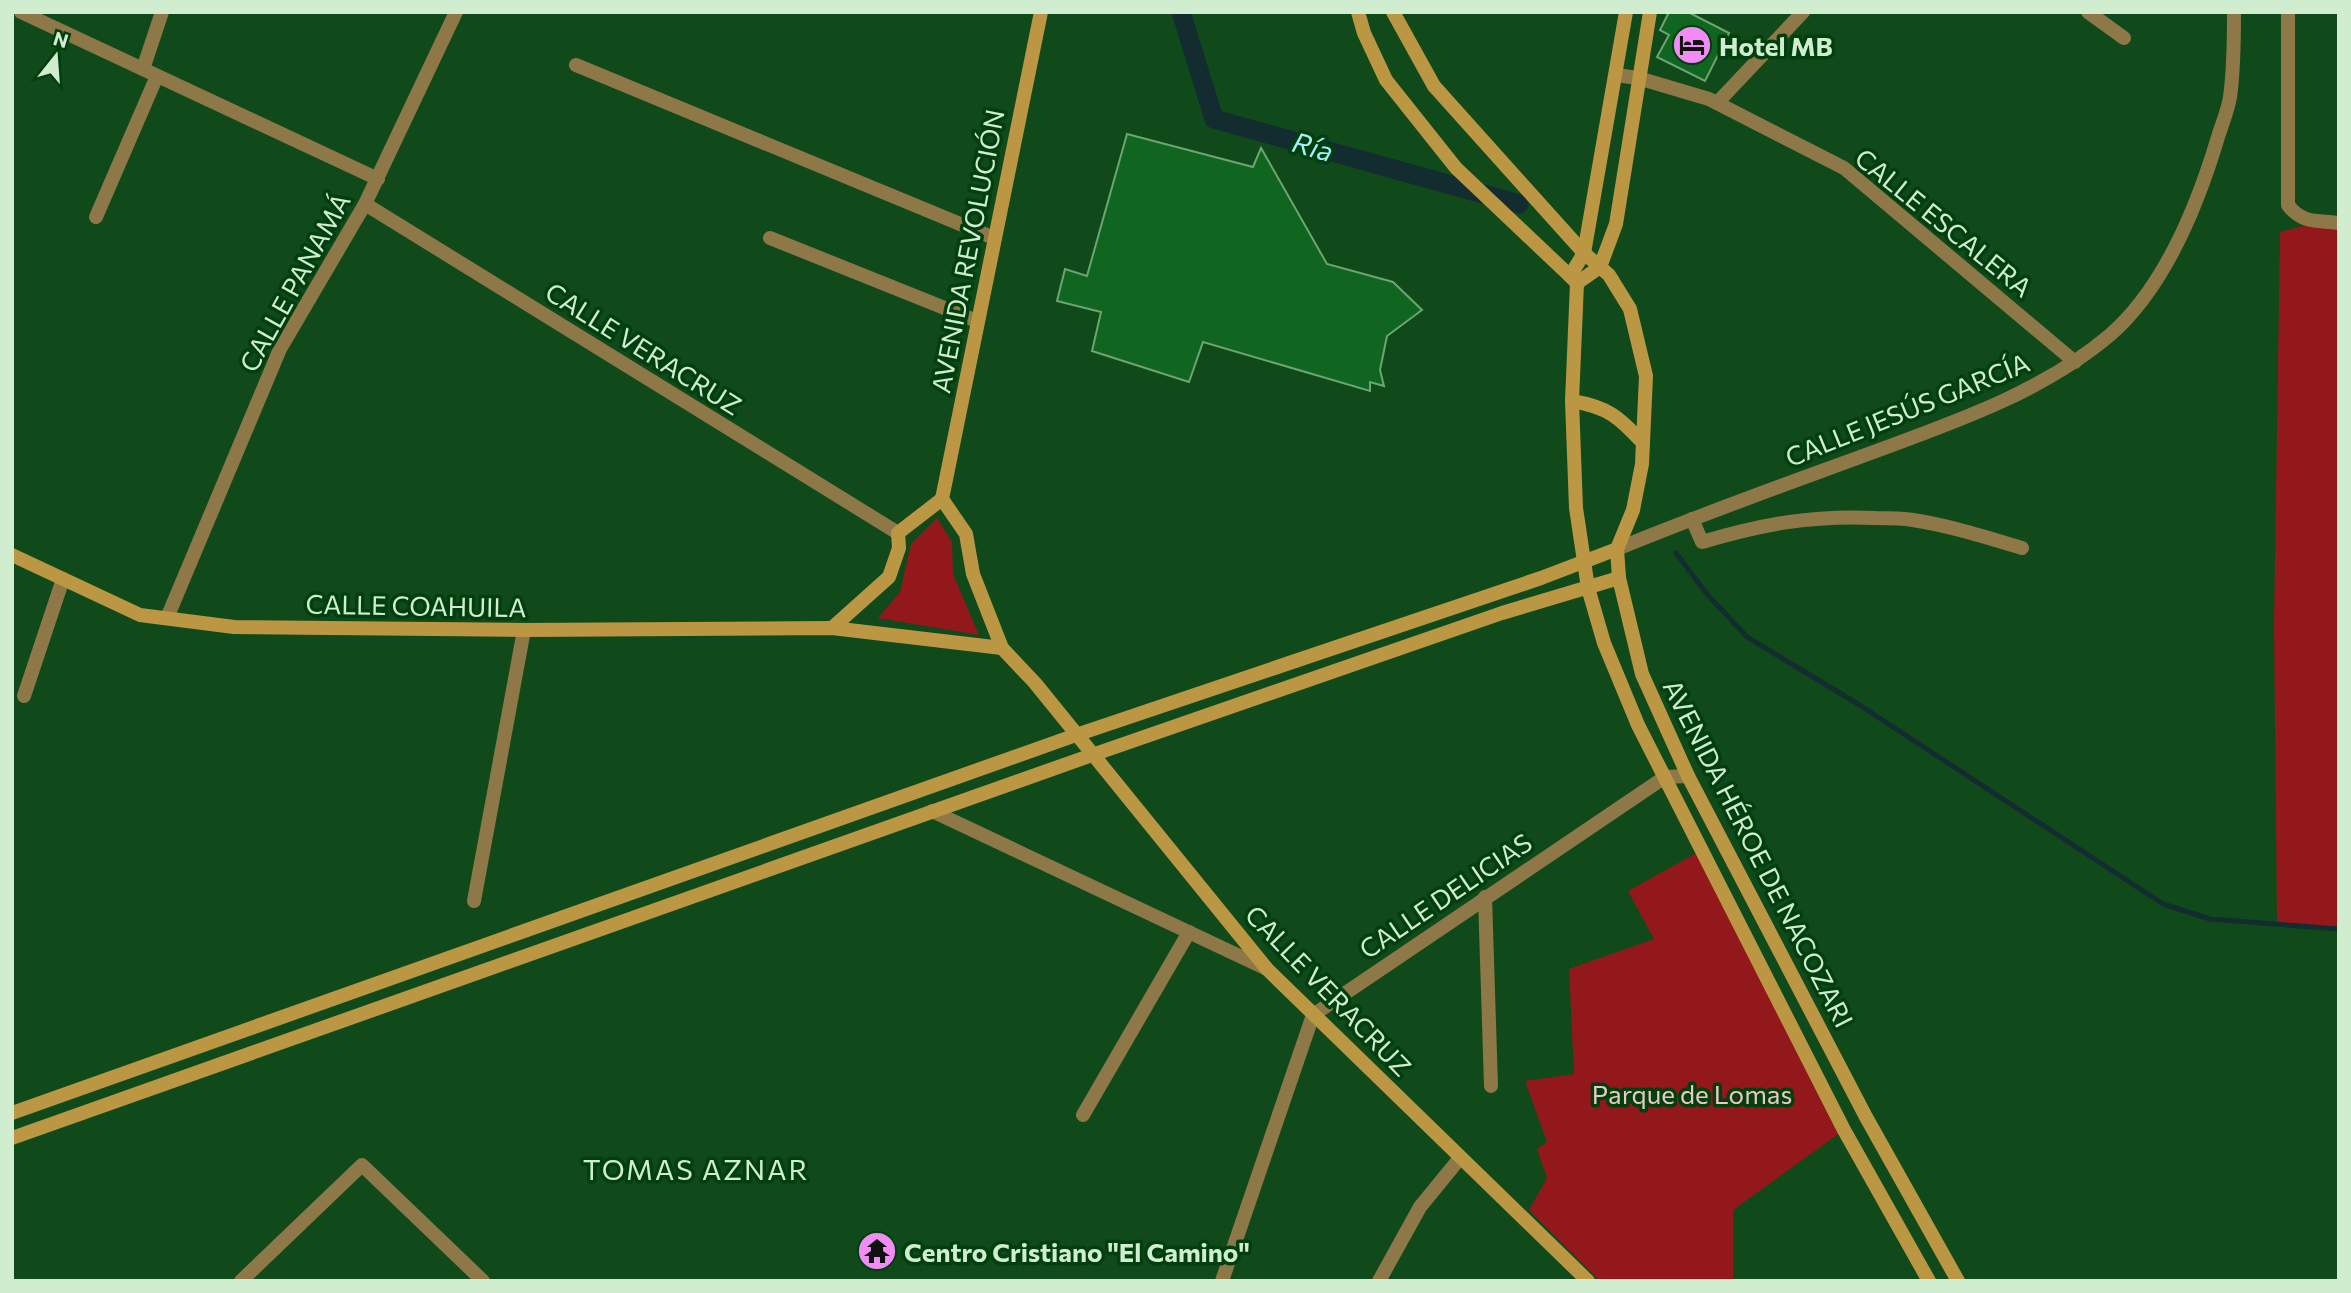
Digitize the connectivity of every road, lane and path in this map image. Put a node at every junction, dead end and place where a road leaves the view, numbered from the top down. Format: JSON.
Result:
{"nodes":[{"id":1,"x":21,"y":12,"type":"edge"},
{"id":2,"x":162,"y":12,"type":"edge"},
{"id":3,"x":456,"y":12,"type":"edge"},
{"id":4,"x":1041,"y":12,"type":"edge"},
{"id":5,"x":1358,"y":12,"type":"edge"},
{"id":6,"x":1393,"y":12,"type":"edge"},
{"id":7,"x":1626,"y":12,"type":"edge"},
{"id":8,"x":1650,"y":12,"type":"edge"},
{"id":9,"x":1804,"y":12,"type":"edge"},
{"id":10,"x":2088,"y":12,"type":"edge"},
{"id":11,"x":2234,"y":12,"type":"edge"},
{"id":12,"x":2288,"y":12,"type":"edge"},
{"id":13,"x":2124,"y":38,"type":"dead end"},
{"id":14,"x":576,"y":65,"type":"dead end"},
{"id":15,"x":150,"y":72,"type":"junction"},
{"id":16,"x":1616,"y":75,"type":"junction"},
{"id":17,"x":1638,"y":78,"type":"junction"},
{"id":18,"x":1717,"y":103,"type":"junction"},
{"id":19,"x":377,"y":179,"type":"junction"},
{"id":20,"x":365,"y":204,"type":"junction"},
{"id":21,"x":96,"y":217,"type":"dead end"},
{"id":22,"x":2339,"y":223,"type":"edge"},
{"id":23,"x":769,"y":238,"type":"dead end"},
{"id":24,"x":994,"y":238,"type":"junction"},
{"id":25,"x":1584,"y":253,"type":"junction"},
{"id":26,"x":1600,"y":267,"type":"junction"},
{"id":27,"x":1573,"y":279,"type":"junction"},
{"id":28,"x":977,"y":321,"type":"junction"},
{"id":29,"x":2075,"y":362,"type":"junction"},
{"id":30,"x":1572,"y":401,"type":"junction"},
{"id":31,"x":1643,"y":443,"type":"junction"},
{"id":32,"x":942,"y":499,"type":"junction"},
{"id":33,"x":1692,"y":519,"type":"junction"},
{"id":34,"x":898,"y":533,"type":"junction"},
{"id":35,"x":1617,"y":548,"type":"junction"},
{"id":36,"x":2022,"y":548,"type":"dead end"},
{"id":37,"x":12,"y":555,"type":"edge"},
{"id":38,"x":1586,"y":561,"type":"junction"},
{"id":39,"x":1619,"y":578,"type":"junction"},
{"id":40,"x":63,"y":579,"type":"junction"},
{"id":41,"x":1588,"y":588,"type":"junction"},
{"id":42,"x":167,"y":618,"type":"junction"},
{"id":43,"x":832,"y":628,"type":"junction"},
{"id":44,"x":524,"y":630,"type":"junction"},
{"id":45,"x":1002,"y":648,"type":"junction"},
{"id":46,"x":23,"y":695,"type":"dead end"},
{"id":47,"x":1076,"y":735,"type":"junction"},
{"id":48,"x":1092,"y":755,"type":"junction"},
{"id":49,"x":1688,"y":776,"type":"junction"},
{"id":50,"x":1665,"y":777,"type":"junction"},
{"id":51,"x":933,"y":811,"type":"junction"},
{"id":52,"x":1485,"y":897,"type":"junction"},
{"id":53,"x":474,"y":901,"type":"dead end"},
{"id":54,"x":1189,"y":932,"type":"junction"},
{"id":55,"x":1267,"y":969,"type":"junction"},
{"id":56,"x":1313,"y":1015,"type":"junction"},
{"id":57,"x":1491,"y":1086,"type":"dead end"},
{"id":58,"x":12,"y":1113,"type":"edge"},
{"id":59,"x":1083,"y":1115,"type":"dead end"},
{"id":60,"x":12,"y":1138,"type":"edge"},
{"id":61,"x":1887,"y":1154,"type":"junction"},
{"id":62,"x":1460,"y":1157,"type":"junction"},
{"id":63,"x":1864,"y":1165,"type":"junction"},
{"id":64,"x":242,"y":1281,"type":"edge"},
{"id":65,"x":484,"y":1281,"type":"edge"},
{"id":66,"x":1222,"y":1281,"type":"edge"},
{"id":67,"x":1379,"y":1281,"type":"edge"},
{"id":68,"x":1588,"y":1281,"type":"edge"},
{"id":69,"x":1929,"y":1281,"type":"edge"},
{"id":70,"x":1958,"y":1281,"type":"edge"}],
"edges":[{"from":1,"to":15,"type":"street"},
{"from":2,"to":15,"type":"street"},
{"from":3,"to":19,"type":"street","name":"CALLE PANAMÁ"},
{"from":4,"to":24,"type":"main road","name":"AVENIDA REVOLUCIÓN"},
{"from":5,"to":27,"type":"main road"},
{"from":6,"to":25,"type":"main road"},
{"from":7,"to":16,"type":"main road","name":"AVENIDA HÉROE DE NACOZARI"},
{"from":8,"to":17,"type":"main road"},
{"from":9,"to":18,"type":"street"},
{"from":10,"to":13,"type":"street"},
{"from":11,"to":29,"type":"street","name":"CALLE JESÚS GARCÍA"},
{"from":12,"to":22,"type":"street"},
{"from":14,"to":24,"type":"street"},
{"from":15,"to":19,"type":"street"},
{"from":15,"to":21,"type":"street"},
{"from":16,"to":17,"type":"street","name":"CALLE ESCALERA"},
{"from":16,"to":25,"type":"main road","name":"AVENIDA HÉROE DE NACOZARI"},
{"from":17,"to":18,"type":"street","name":"CALLE ESCALERA"},
{"from":17,"to":26,"type":"main road"},
{"from":18,"to":29,"type":"street","name":"CALLE ESCALERA"},
{"from":19,"to":20,"type":"street","name":"CALLE PANAMÁ"},
{"from":20,"to":34,"type":"street","name":"CALLE VERACRUZ"},
{"from":20,"to":42,"type":"street","name":"CALLE PANAMÁ"},
{"from":23,"to":28,"type":"street"},
{"from":24,"to":28,"type":"main road","name":"AVENIDA REVOLUCIÓN"},
{"from":25,"to":26,"type":"main road","name":"AVENIDA HÉROE DE NACOZARI"},
{"from":25,"to":27,"type":"main road","name":"AVENIDA HÉROE DE NACOZARI"},
{"from":26,"to":27,"type":"main road"},
{"from":26,"to":31,"type":"main road","name":"AVENIDA HÉROE DE NACOZARI"},
{"from":27,"to":30,"type":"main road","name":"AVENIDA HÉROE DE NACOZARI"},
{"from":28,"to":32,"type":"main road","name":"AVENIDA REVOLUCIÓN"},
{"from":29,"to":33,"type":"street","name":"CALLE JESÚS GARCÍA"},
{"from":30,"to":31,"type":"main road"},
{"from":30,"to":38,"type":"main road","name":"AVENIDA HÉROE DE NACOZARI"},
{"from":31,"to":35,"type":"main road","name":"AVENIDA HÉROE DE NACOZARI"},
{"from":32,"to":34,"type":"main road"},
{"from":32,"to":45,"type":"main road"},
{"from":33,"to":35,"type":"street","name":"CALLE JESÚS GARCÍA"},
{"from":33,"to":36,"type":"street"},
{"from":34,"to":43,"type":"main road"},
{"from":35,"to":38,"type":"main road"},
{"from":35,"to":39,"type":"main road","name":"AVENIDA HÉROE DE NACOZARI"},
{"from":37,"to":40,"type":"main road","name":"CALLE COAHUILA"},
{"from":38,"to":41,"type":"main road","name":"AVENIDA HÉROE DE NACOZARI"},
{"from":38,"to":47,"type":"main road"},
{"from":39,"to":41,"type":"main road"},
{"from":39,"to":49,"type":"main road","name":"AVENIDA HÉROE DE NACOZARI"},
{"from":40,"to":42,"type":"main road","name":"CALLE COAHUILA"},
{"from":40,"to":46,"type":"street"},
{"from":41,"to":48,"type":"main road"},
{"from":41,"to":50,"type":"main road","name":"AVENIDA HÉROE DE NACOZARI"},
{"from":42,"to":44,"type":"main road","name":"CALLE COAHUILA"},
{"from":43,"to":44,"type":"main road","name":"CALLE COAHUILA"},
{"from":43,"to":45,"type":"main road","name":"CALLE COAHUILA"},
{"from":44,"to":53,"type":"street"},
{"from":45,"to":47,"type":"main road","name":"CALLE VERACRUZ"},
{"from":47,"to":48,"type":"main road","name":"CALLE VERACRUZ"},
{"from":47,"to":58,"type":"main road"},
{"from":48,"to":51,"type":"main road"},
{"from":48,"to":55,"type":"main road","name":"CALLE VERACRUZ"},
{"from":49,"to":50,"type":"street"},
{"from":49,"to":61,"type":"main road","name":"AVENIDA HÉROE DE NACOZARI"},
{"from":50,"to":52,"type":"street","name":"CALLE DELICIAS"},
{"from":50,"to":63,"type":"main road","name":"AVENIDA HÉROE DE NACOZARI"},
{"from":51,"to":54,"type":"street"},
{"from":51,"to":60,"type":"main road"},
{"from":52,"to":56,"type":"street","name":"CALLE DELICIAS"},
{"from":52,"to":57,"type":"street"},
{"from":54,"to":55,"type":"street"},
{"from":54,"to":59,"type":"street"},
{"from":55,"to":56,"type":"main road","name":"CALLE VERACRUZ"},
{"from":56,"to":62,"type":"main road","name":"CALLE VERACRUZ"},
{"from":56,"to":66,"type":"street"},
{"from":61,"to":63,"type":"main road"},
{"from":61,"to":70,"type":"main road","name":"AVENIDA HÉROE DE NACOZARI"},
{"from":62,"to":67,"type":"street"},
{"from":62,"to":68,"type":"main road","name":"CALLE VERACRUZ"},
{"from":63,"to":69,"type":"main road","name":"AVENIDA HÉROE DE NACOZARI"},
{"from":64,"to":65,"type":"street"}]}
